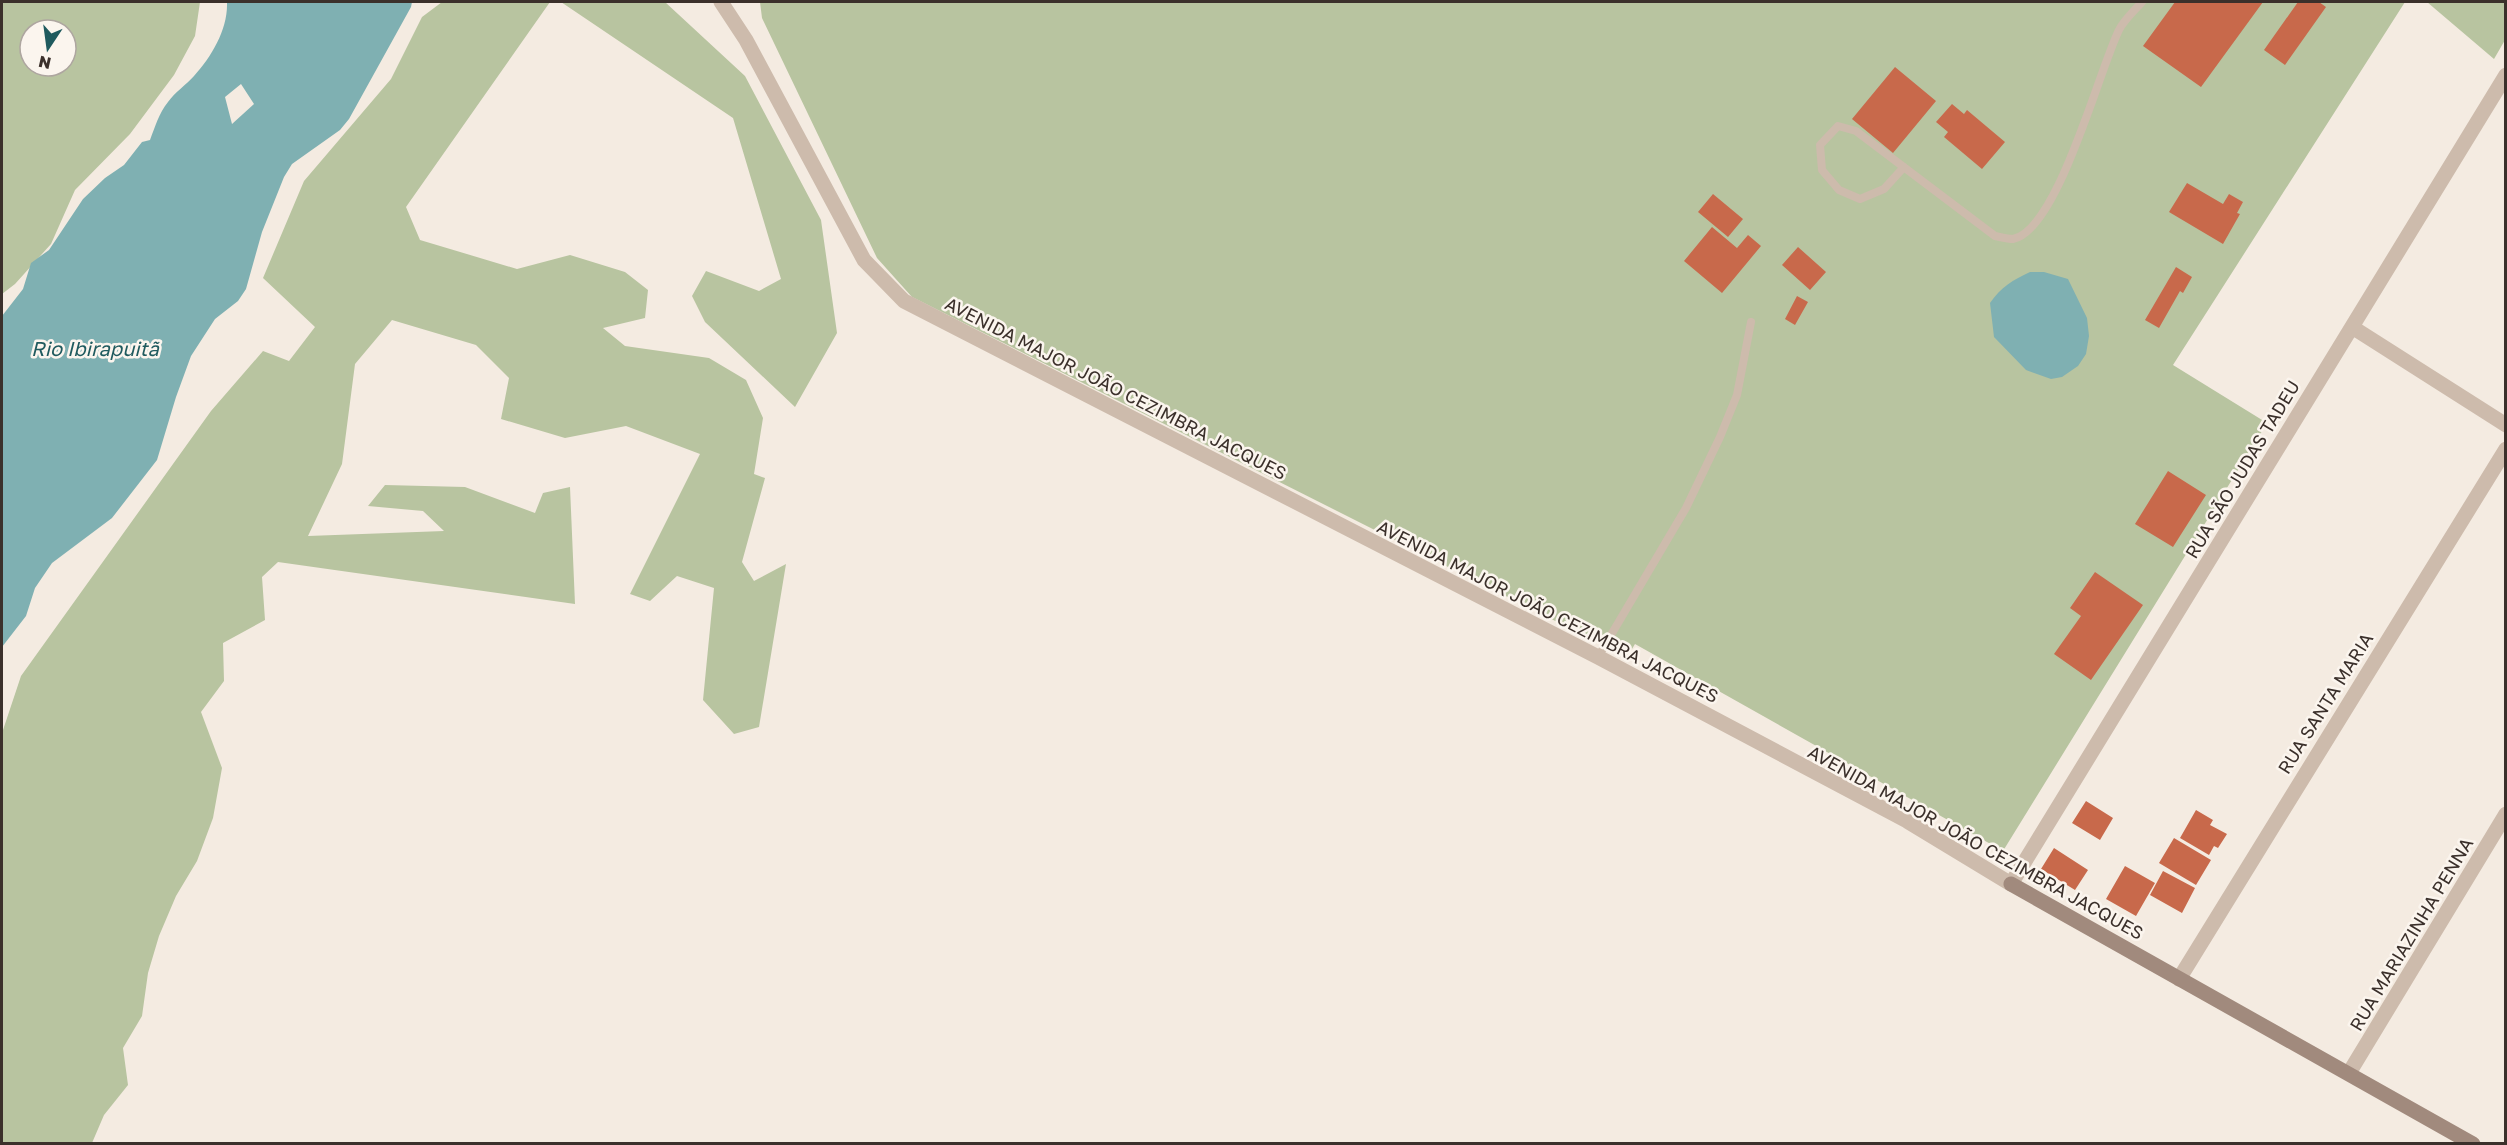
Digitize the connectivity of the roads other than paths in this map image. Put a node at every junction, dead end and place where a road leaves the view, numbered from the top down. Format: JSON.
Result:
{"nodes":[{"id":1,"x":721,"y":2,"type":"edge"},
{"id":2,"x":2142,"y":2,"type":"edge"},
{"id":3,"x":2505,"y":75,"type":"edge"},
{"id":4,"x":1904,"y":167,"type":"junction"},
{"id":5,"x":1751,"y":322,"type":"dead end"},
{"id":6,"x":2352,"y":327,"type":"junction"},
{"id":7,"x":2505,"y":425,"type":"edge"},
{"id":8,"x":2505,"y":448,"type":"edge"},
{"id":9,"x":1598,"y":657,"type":"junction"},
{"id":10,"x":2505,"y":814,"type":"edge"},
{"id":11,"x":2011,"y":884,"type":"junction"},
{"id":12,"x":2179,"y":979,"type":"junction"},
{"id":13,"x":2349,"y":1073,"type":"junction"},
{"id":14,"x":2473,"y":1143,"type":"edge"}],
"edges":[{"from":1,"to":9,"type":"street","name":"AVENIDA MAJOR JOÃO CEZIMBRA JACQUES"},
{"from":2,"to":4,"type":"lane"},
{"from":3,"to":6,"type":"street","name":"RUA SÃO JUDAS TADEU"},
{"from":4,"to":4,"type":"lane"},
{"from":5,"to":9,"type":"lane"},
{"from":6,"to":7,"type":"street"},
{"from":6,"to":11,"type":"street","name":"RUA SÃO JUDAS TADEU"},
{"from":8,"to":12,"type":"street","name":"RUA SANTA MARIA"},
{"from":9,"to":11,"type":"street","name":"AVENIDA MAJOR JOÃO CEZIMBRA JACQUES"},
{"from":10,"to":13,"type":"street","name":"RUA MARIAZINHA PENNA"},
{"from":11,"to":12,"type":"street","name":"AVENIDA MAJOR JOÃO CEZIMBRA JACQUES"},
{"from":12,"to":13,"type":"street","name":"AVENIDA MAJOR JOÃO CEZIMBRA JACQUES"},
{"from":13,"to":14,"type":"street","name":"AVENIDA MAJOR JOÃO CEZIMBRA JACQUES"}]}
